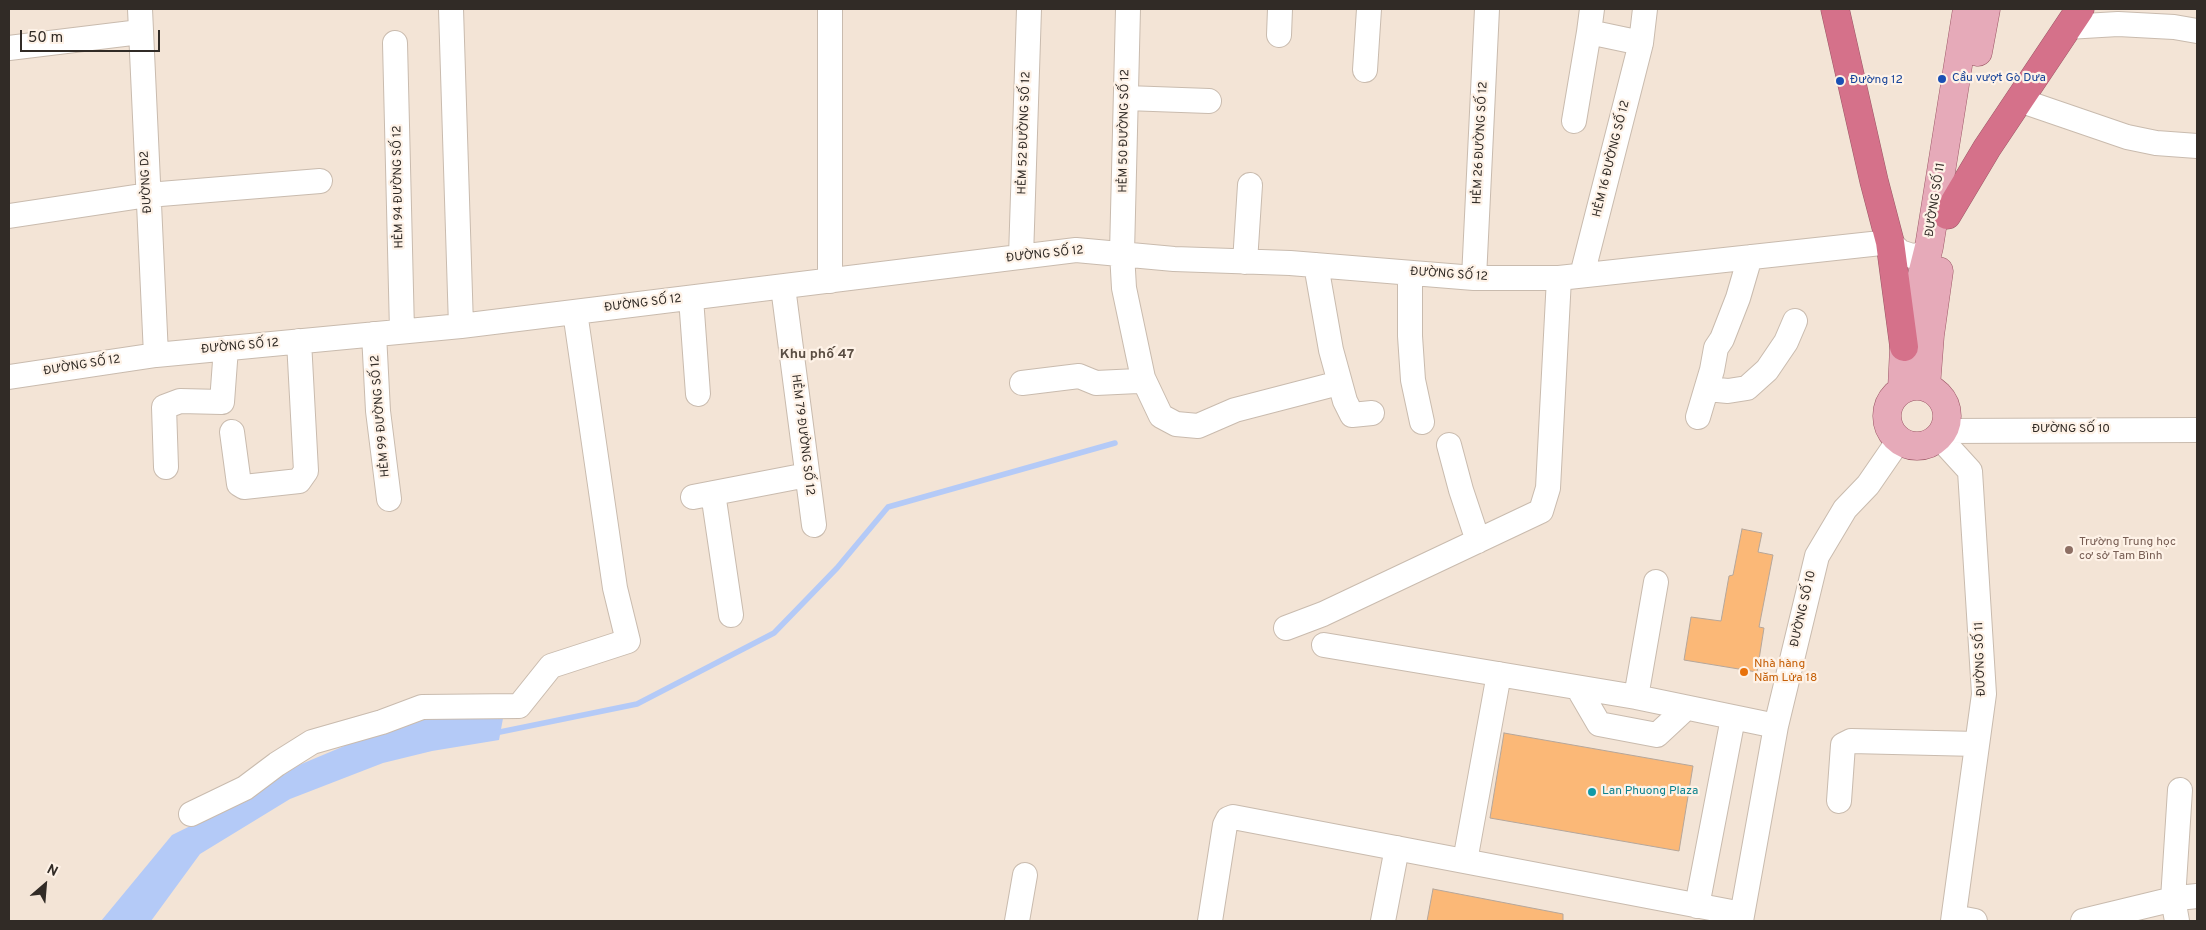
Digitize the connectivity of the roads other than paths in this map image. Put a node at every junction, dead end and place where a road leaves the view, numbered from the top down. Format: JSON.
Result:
{"nodes":[{"id":1,"x":140,"y":9,"type":"edge"},
{"id":2,"x":451,"y":9,"type":"edge"},
{"id":3,"x":830,"y":9,"type":"edge"},
{"id":4,"x":1029,"y":9,"type":"edge"},
{"id":5,"x":1128,"y":9,"type":"edge"},
{"id":6,"x":1280,"y":9,"type":"edge"},
{"id":7,"x":1369,"y":9,"type":"edge"},
{"id":8,"x":1487,"y":9,"type":"edge"},
{"id":9,"x":1645,"y":9,"type":"edge"},
{"id":10,"x":1835,"y":9,"type":"edge"},
{"id":11,"x":1967,"y":9,"type":"edge"},
{"id":12,"x":1986,"y":9,"type":"edge"},
{"id":13,"x":2074,"y":18,"type":"edge"},
{"id":14,"x":1590,"y":20,"type":"edge"},
{"id":15,"x":2197,"y":31,"type":"edge"},
{"id":16,"x":140,"y":32,"type":"junction"},
{"id":17,"x":1279,"y":35,"type":"dead end"},
{"id":18,"x":395,"y":43,"type":"dead end"},
{"id":19,"x":1642,"y":43,"type":"junction"},
{"id":20,"x":9,"y":48,"type":"edge"},
{"id":21,"x":1365,"y":70,"type":"dead end"},
{"id":22,"x":1126,"y":98,"type":"junction"},
{"id":23,"x":2018,"y":100,"type":"junction"},
{"id":24,"x":1209,"y":101,"type":"dead end"},
{"id":25,"x":1574,"y":121,"type":"dead end"},
{"id":26,"x":2197,"y":146,"type":"edge"},
{"id":27,"x":320,"y":180,"type":"dead end"},
{"id":28,"x":1250,"y":185,"type":"dead end"},
{"id":29,"x":148,"y":195,"type":"junction"},
{"id":30,"x":1947,"y":215,"type":"junction"},
{"id":31,"x":9,"y":216,"type":"edge"},
{"id":32,"x":1890,"y":242,"type":"junction"},
{"id":33,"x":1928,"y":247,"type":"junction"},
{"id":34,"x":1122,"y":253,"type":"junction"},
{"id":35,"x":1750,"y":257,"type":"junction"},
{"id":36,"x":1021,"y":258,"type":"junction"},
{"id":37,"x":1244,"y":262,"type":"junction"},
{"id":38,"x":1316,"y":266,"type":"junction"},
{"id":39,"x":1410,"y":273,"type":"junction"},
{"id":40,"x":1582,"y":275,"type":"junction"},
{"id":41,"x":1474,"y":278,"type":"junction"},
{"id":42,"x":1559,"y":278,"type":"junction"},
{"id":43,"x":830,"y":281,"type":"junction"},
{"id":44,"x":783,"y":287,"type":"junction"},
{"id":45,"x":691,"y":298,"type":"junction"},
{"id":46,"x":575,"y":312,"type":"junction"},
{"id":47,"x":1795,"y":321,"type":"dead end"},
{"id":48,"x":460,"y":326,"type":"junction"},
{"id":49,"x":402,"y":331,"type":"junction"},
{"id":50,"x":374,"y":334,"type":"junction"},
{"id":51,"x":299,"y":341,"type":"junction"},
{"id":52,"x":1904,"y":347,"type":"junction"},
{"id":53,"x":226,"y":348,"type":"junction"},
{"id":54,"x":156,"y":355,"type":"junction"},
{"id":55,"x":9,"y":377,"type":"edge"},
{"id":56,"x":1143,"y":378,"type":"junction"},
{"id":57,"x":1339,"y":382,"type":"junction"},
{"id":58,"x":1022,"y":383,"type":"dead end"},
{"id":59,"x":1914,"y":388,"type":"junction"},
{"id":60,"x":1707,"y":389,"type":"junction"},
{"id":61,"x":698,"y":394,"type":"dead end"},
{"id":62,"x":1372,"y":413,"type":"dead end"},
{"id":63,"x":1698,"y":417,"type":"dead end"},
{"id":64,"x":1422,"y":422,"type":"dead end"},
{"id":65,"x":232,"y":432,"type":"dead end"},
{"id":66,"x":1942,"y":434,"type":"junction"},
{"id":67,"x":2196,"y":436,"type":"edge"},
{"id":68,"x":1899,"y":440,"type":"junction"},
{"id":69,"x":1449,"y":444,"type":"dead end"},
{"id":70,"x":166,"y":467,"type":"dead end"},
{"id":71,"x":807,"y":475,"type":"junction"},
{"id":72,"x":388,"y":499,"type":"dead end"},
{"id":73,"x":814,"y":525,"type":"dead end"},
{"id":74,"x":1478,"y":541,"type":"junction"},
{"id":75,"x":1656,"y":582,"type":"dead end"},
{"id":76,"x":731,"y":614,"type":"dead end"},
{"id":77,"x":1286,"y":628,"type":"dead end"},
{"id":78,"x":1324,"y":645,"type":"dead end"},
{"id":79,"x":1499,"y":674,"type":"junction"},
{"id":80,"x":1578,"y":688,"type":"junction"},
{"id":81,"x":1636,"y":697,"type":"junction"},
{"id":82,"x":1686,"y":708,"type":"junction"},
{"id":83,"x":1733,"y":718,"type":"junction"},
{"id":84,"x":1776,"y":726,"type":"junction"},
{"id":85,"x":1977,"y":744,"type":"junction"},
{"id":86,"x":2180,"y":790,"type":"dead end"},
{"id":87,"x":1839,"y":801,"type":"dead end"},
{"id":88,"x":191,"y":814,"type":"dead end"},
{"id":89,"x":1397,"y":848,"type":"junction"},
{"id":90,"x":1465,"y":861,"type":"junction"},
{"id":91,"x":1025,"y":875,"type":"dead end"},
{"id":92,"x":2197,"y":896,"type":"edge"},
{"id":93,"x":1697,"y":906,"type":"junction"},
{"id":94,"x":2175,"y":910,"type":"edge"},
{"id":95,"x":1741,"y":918,"type":"edge"},
{"id":96,"x":1960,"y":920,"type":"edge"},
{"id":97,"x":1017,"y":921,"type":"edge"},
{"id":98,"x":1210,"y":921,"type":"edge"},
{"id":99,"x":1383,"y":921,"type":"edge"},
{"id":100,"x":2083,"y":921,"type":"edge"}],
"edges":[{"from":1,"to":16,"type":"street","name":"ĐƯỜNG D2"},
{"from":2,"to":48,"type":"street"},
{"from":3,"to":43,"type":"street"},
{"from":4,"to":36,"type":"street","name":"HẺM 52 ĐƯỜNG SỐ 12"},
{"from":5,"to":22,"type":"street","name":"HẺM 50 ĐƯỜNG SỐ 12"},
{"from":6,"to":17,"type":"street"},
{"from":7,"to":21,"type":"street"},
{"from":8,"to":41,"type":"street","name":"HẺM 26 ĐƯỜNG SỐ 12"},
{"from":9,"to":19,"type":"street","name":"HẺM 16 ĐƯỜNG SỐ 12"},
{"from":10,"to":32,"type":"highway"},
{"from":11,"to":33,"type":"main road","name":"ĐƯỜNG SỐ 11"},
{"from":12,"to":30,"type":"main road","name":"ĐƯỜNG SỐ 11"},
{"from":13,"to":15,"type":"street"},
{"from":13,"to":23,"type":"highway"},
{"from":14,"to":19,"type":"street"},
{"from":14,"to":25,"type":"street"},
{"from":16,"to":20,"type":"street"},
{"from":16,"to":29,"type":"street","name":"ĐƯỜNG D2"},
{"from":18,"to":49,"type":"street","name":"HẺM 94 ĐƯỜNG SỐ 12"},
{"from":19,"to":40,"type":"street","name":"HẺM 16 ĐƯỜNG SỐ 12"},
{"from":22,"to":24,"type":"street"},
{"from":22,"to":34,"type":"street","name":"HẺM 50 ĐƯỜNG SỐ 12"},
{"from":23,"to":26,"type":"street"},
{"from":23,"to":30,"type":"highway"},
{"from":27,"to":29,"type":"street"},
{"from":28,"to":37,"type":"street"},
{"from":29,"to":31,"type":"street"},
{"from":29,"to":54,"type":"street","name":"ĐƯỜNG D2"},
{"from":30,"to":59,"type":"main road","name":"ĐƯỜNG SỐ 11"},
{"from":32,"to":33,"type":"street"},
{"from":32,"to":35,"type":"street","name":"ĐƯỜNG SỐ 12"},
{"from":32,"to":52,"type":"highway"},
{"from":33,"to":52,"type":"main road","name":"ĐƯỜNG SỐ 11"},
{"from":34,"to":36,"type":"street","name":"ĐƯỜNG SỐ 12"},
{"from":34,"to":37,"type":"street","name":"ĐƯỜNG SỐ 12"},
{"from":34,"to":56,"type":"street","name":"HẺM 50 ĐƯỜNG SỐ 12"},
{"from":35,"to":40,"type":"street","name":"ĐƯỜNG SỐ 12"},
{"from":35,"to":60,"type":"street"},
{"from":36,"to":43,"type":"street","name":"ĐƯỜNG SỐ 12"},
{"from":37,"to":38,"type":"street","name":"ĐƯỜNG SỐ 12"},
{"from":38,"to":39,"type":"street","name":"ĐƯỜNG SỐ 12"},
{"from":38,"to":57,"type":"street"},
{"from":39,"to":41,"type":"street","name":"ĐƯỜNG SỐ 12"},
{"from":39,"to":64,"type":"street"},
{"from":40,"to":42,"type":"street","name":"ĐƯỜNG SỐ 12"},
{"from":41,"to":42,"type":"street","name":"ĐƯỜNG SỐ 12"},
{"from":42,"to":74,"type":"street"},
{"from":43,"to":44,"type":"street","name":"ĐƯỜNG SỐ 12"},
{"from":44,"to":45,"type":"street","name":"ĐƯỜNG SỐ 12"},
{"from":44,"to":71,"type":"street","name":"HẺM 79 ĐƯỜNG SỐ 12"},
{"from":45,"to":46,"type":"street","name":"ĐƯỜNG SỐ 12"},
{"from":45,"to":61,"type":"street"},
{"from":46,"to":48,"type":"street","name":"ĐƯỜNG SỐ 12"},
{"from":46,"to":88,"type":"street"},
{"from":47,"to":60,"type":"street"},
{"from":48,"to":49,"type":"street","name":"ĐƯỜNG SỐ 12"},
{"from":49,"to":50,"type":"street","name":"ĐƯỜNG SỐ 12"},
{"from":50,"to":51,"type":"street","name":"ĐƯỜNG SỐ 12"},
{"from":50,"to":72,"type":"street","name":"HẺM 99 ĐƯỜNG SỐ 12"},
{"from":51,"to":53,"type":"street","name":"ĐƯỜNG SỐ 12"},
{"from":51,"to":65,"type":"street"},
{"from":52,"to":59,"type":"main road","name":"ĐƯỜNG SỐ 11"},
{"from":53,"to":54,"type":"street","name":"ĐƯỜNG SỐ 12"},
{"from":53,"to":70,"type":"street"},
{"from":54,"to":55,"type":"street","name":"ĐƯỜNG SỐ 12"},
{"from":56,"to":57,"type":"street","name":"HẺM 50 ĐƯỜNG SỐ 12"},
{"from":56,"to":58,"type":"street"},
{"from":57,"to":62,"type":"street"},
{"from":59,"to":66,"type":"main road"},
{"from":59,"to":68,"type":"main road"},
{"from":60,"to":63,"type":"street"},
{"from":66,"to":67,"type":"street","name":"ĐƯỜNG SỐ 10"},
{"from":66,"to":68,"type":"main road"},
{"from":66,"to":85,"type":"street","name":"ĐƯỜNG SỐ 11"},
{"from":68,"to":84,"type":"street","name":"ĐƯỜNG SỐ 10"},
{"from":69,"to":74,"type":"street"},
{"from":71,"to":73,"type":"street","name":"HẺM 79 ĐƯỜNG SỐ 12"},
{"from":71,"to":76,"type":"street"},
{"from":74,"to":77,"type":"street"},
{"from":75,"to":81,"type":"street"},
{"from":78,"to":79,"type":"street"},
{"from":79,"to":80,"type":"street"},
{"from":79,"to":90,"type":"street"},
{"from":80,"to":81,"type":"street"},
{"from":80,"to":82,"type":"street"},
{"from":81,"to":82,"type":"street"},
{"from":82,"to":83,"type":"street"},
{"from":83,"to":84,"type":"street"},
{"from":83,"to":93,"type":"street"},
{"from":84,"to":95,"type":"street","name":"ĐƯỜNG SỐ 10"},
{"from":85,"to":87,"type":"street"},
{"from":85,"to":96,"type":"street","name":"ĐƯỜNG SỐ 11"},
{"from":86,"to":94,"type":"street"},
{"from":89,"to":90,"type":"street"},
{"from":89,"to":98,"type":"street"},
{"from":89,"to":99,"type":"street"},
{"from":90,"to":93,"type":"street"},
{"from":91,"to":97,"type":"street"},
{"from":92,"to":94,"type":"street"},
{"from":93,"to":95,"type":"street"},
{"from":94,"to":100,"type":"street"}]}
